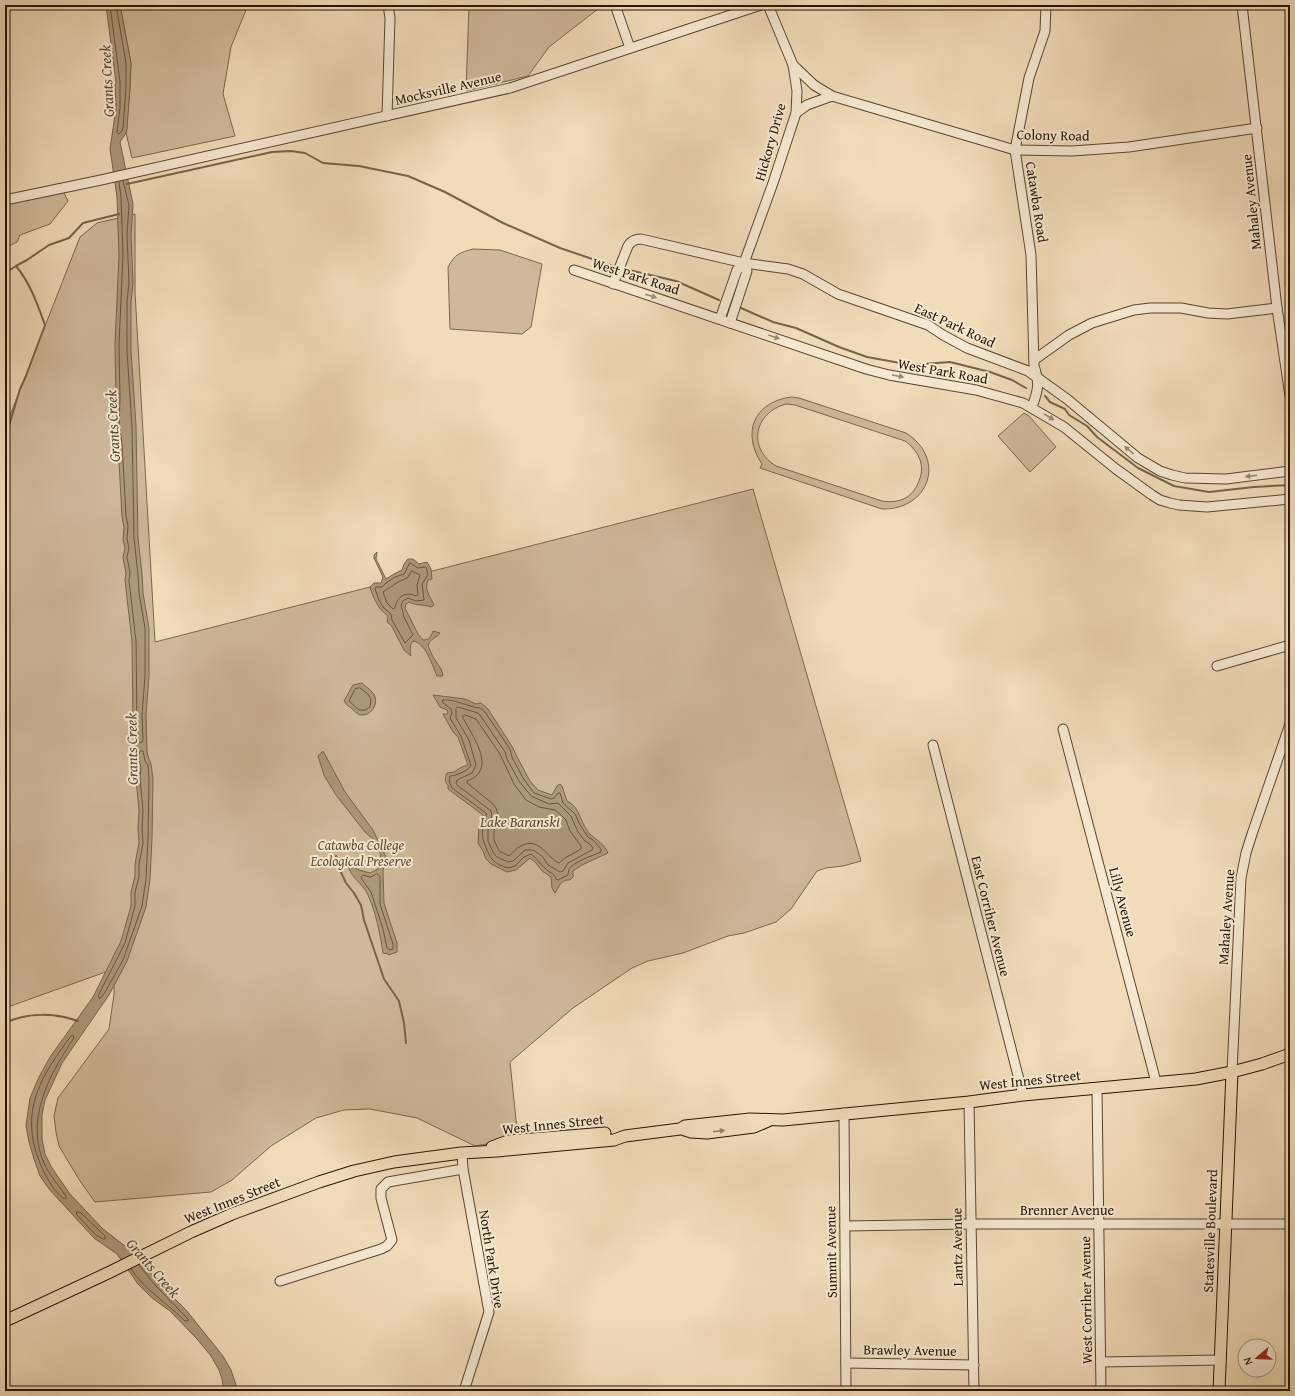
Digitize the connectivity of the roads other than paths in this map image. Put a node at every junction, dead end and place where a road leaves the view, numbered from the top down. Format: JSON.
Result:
{"nodes":[{"id":1,"x":388,"y":5,"type":"edge"},
{"id":2,"x":615,"y":5,"type":"edge"},
{"id":3,"x":761,"y":5,"type":"edge"},
{"id":4,"x":768,"y":5,"type":"edge"},
{"id":5,"x":1046,"y":5,"type":"edge"},
{"id":6,"x":1242,"y":5,"type":"edge"},
{"id":7,"x":630,"y":48,"type":"junction"},
{"id":8,"x":793,"y":65,"type":"junction"},
{"id":9,"x":832,"y":96,"type":"junction"},
{"id":10,"x":796,"y":113,"type":"junction"},
{"id":11,"x":387,"y":116,"type":"junction"},
{"id":12,"x":1257,"y":128,"type":"junction"},
{"id":13,"x":1015,"y":150,"type":"junction"},
{"id":14,"x":5,"y":200,"type":"edge"},
{"id":15,"x":744,"y":263,"type":"junction"},
{"id":16,"x":574,"y":270,"type":"dead end"},
{"id":17,"x":613,"y":284,"type":"junction"},
{"id":18,"x":1277,"y":308,"type":"junction"},
{"id":19,"x":720,"y":319,"type":"junction"},
{"id":20,"x":730,"y":323,"type":"junction"},
{"id":21,"x":1034,"y":360,"type":"junction"},
{"id":22,"x":1038,"y":378,"type":"junction"},
{"id":23,"x":1290,"y":396,"type":"edge"},
{"id":24,"x":1032,"y":407,"type":"junction"},
{"id":25,"x":1290,"y":471,"type":"edge"},
{"id":26,"x":1290,"y":498,"type":"edge"},
{"id":27,"x":1290,"y":645,"type":"edge"},
{"id":28,"x":1217,"y":666,"type":"dead end"},
{"id":29,"x":1290,"y":724,"type":"edge"},
{"id":30,"x":1063,"y":729,"type":"dead end"},
{"id":31,"x":933,"y":745,"type":"dead end"},
{"id":32,"x":1290,"y":1054,"type":"edge"},
{"id":33,"x":1232,"y":1072,"type":"junction"},
{"id":34,"x":1156,"y":1082,"type":"junction"},
{"id":35,"x":1097,"y":1088,"type":"junction"},
{"id":36,"x":1023,"y":1095,"type":"junction"},
{"id":37,"x":969,"y":1102,"type":"junction"},
{"id":38,"x":844,"y":1113,"type":"junction"},
{"id":39,"x":462,"y":1153,"type":"junction"},
{"id":40,"x":463,"y":1169,"type":"junction"},
{"id":41,"x":1226,"y":1223,"type":"junction"},
{"id":42,"x":970,"y":1224,"type":"junction"},
{"id":43,"x":1098,"y":1224,"type":"junction"},
{"id":44,"x":1290,"y":1224,"type":"edge"},
{"id":45,"x":845,"y":1226,"type":"junction"},
{"id":46,"x":280,"y":1280,"type":"dead end"},
{"id":47,"x":5,"y":1321,"type":"edge"},
{"id":48,"x":1221,"y":1360,"type":"junction"},
{"id":49,"x":1101,"y":1362,"type":"junction"},
{"id":50,"x":846,"y":1363,"type":"junction"},
{"id":51,"x":974,"y":1365,"type":"junction"},
{"id":52,"x":464,"y":1391,"type":"edge"},
{"id":53,"x":846,"y":1391,"type":"edge"},
{"id":54,"x":974,"y":1391,"type":"edge"},
{"id":55,"x":1101,"y":1391,"type":"edge"},
{"id":56,"x":1219,"y":1391,"type":"edge"}],
"edges":[{"from":1,"to":11,"type":"street"},
{"from":2,"to":7,"type":"street"},
{"from":3,"to":7,"type":"street","name":"Mocksville Avenue"},
{"from":4,"to":8,"type":"street","name":"Hickory Drive"},
{"from":5,"to":13,"type":"street","name":"Catawba Road"},
{"from":6,"to":12,"type":"street","name":"Mahaley Avenue"},
{"from":7,"to":11,"type":"street","name":"Mocksville Avenue"},
{"from":8,"to":9,"type":"street","name":"Colony Road"},
{"from":8,"to":10,"type":"street","name":"Hickory Drive"},
{"from":9,"to":10,"type":"street"},
{"from":9,"to":13,"type":"street","name":"Colony Road"},
{"from":10,"to":15,"type":"street","name":"Hickory Drive"},
{"from":11,"to":14,"type":"street","name":"Mocksville Avenue"},
{"from":12,"to":13,"type":"street","name":"Colony Road"},
{"from":12,"to":18,"type":"street","name":"Mahaley Avenue"},
{"from":13,"to":21,"type":"street","name":"Catawba Road"},
{"from":15,"to":17,"type":"street","name":"East Park Road"},
{"from":15,"to":19,"type":"street","name":"Hickory Drive"},
{"from":15,"to":20,"type":"street","name":"Hickory Drive"},
{"from":15,"to":22,"type":"street","name":"East Park Road"},
{"from":16,"to":17,"type":"street","name":"West Park Road"},
{"from":17,"to":19,"type":"street","name":"West Park Road","one_way":true},
{"from":18,"to":21,"type":"street"},
{"from":18,"to":23,"type":"street","name":"Mahaley Avenue"},
{"from":19,"to":20,"type":"street","name":"West Park Road"},
{"from":20,"to":24,"type":"street","name":"West Park Road","one_way":true},
{"from":21,"to":22,"type":"street","name":"Catawba Road"},
{"from":22,"to":24,"type":"street","name":"Catawba Road"},
{"from":25,"to":22,"type":"street","name":"East Park Road","one_way":true},
{"from":24,"to":26,"type":"street","name":"West Park Road","one_way":true},
{"from":27,"to":28,"type":"street"},
{"from":29,"to":33,"type":"street","name":"Mahaley Avenue"},
{"from":30,"to":34,"type":"street","name":"Lilly Avenue"},
{"from":31,"to":36,"type":"street","name":"East Corriher Avenue"},
{"from":32,"to":33,"type":"main road","name":"West Innes Street"},
{"from":33,"to":34,"type":"main road","name":"West Innes Street"},
{"from":33,"to":41,"type":"main road","name":"Statesville Boulevard"},
{"from":34,"to":35,"type":"main road","name":"West Innes Street"},
{"from":35,"to":36,"type":"main road","name":"West Innes Street"},
{"from":35,"to":43,"type":"street","name":"West Corriher Avenue"},
{"from":36,"to":37,"type":"main road","name":"West Innes Street"},
{"from":37,"to":38,"type":"main road","name":"West Innes Street"},
{"from":37,"to":42,"type":"street","name":"Lantz Avenue"},
{"from":38,"to":39,"type":"main road","name":"West Innes Street"},
{"from":38,"to":45,"type":"street","name":"Summit Avenue"},
{"from":39,"to":40,"type":"street","name":"North Park Drive"},
{"from":39,"to":47,"type":"main road","name":"West Innes Street"},
{"from":40,"to":46,"type":"street"},
{"from":40,"to":52,"type":"street","name":"North Park Drive"},
{"from":41,"to":43,"type":"street","name":"Brenner Avenue"},
{"from":41,"to":44,"type":"street","name":"Brenner Avenue"},
{"from":41,"to":48,"type":"main road","name":"Statesville Boulevard"},
{"from":42,"to":43,"type":"street","name":"Brenner Avenue"},
{"from":42,"to":45,"type":"street","name":"Brenner Avenue"},
{"from":42,"to":51,"type":"street","name":"Lantz Avenue"},
{"from":43,"to":49,"type":"street","name":"West Corriher Avenue"},
{"from":45,"to":50,"type":"street","name":"Summit Avenue"},
{"from":48,"to":49,"type":"street"},
{"from":48,"to":56,"type":"main road","name":"Statesville Boulevard"},
{"from":49,"to":55,"type":"street","name":"West Corriher Avenue"},
{"from":50,"to":51,"type":"street","name":"Brawley Avenue"},
{"from":50,"to":53,"type":"street","name":"Summit Avenue"},
{"from":51,"to":54,"type":"street","name":"Lantz Avenue"}]}
